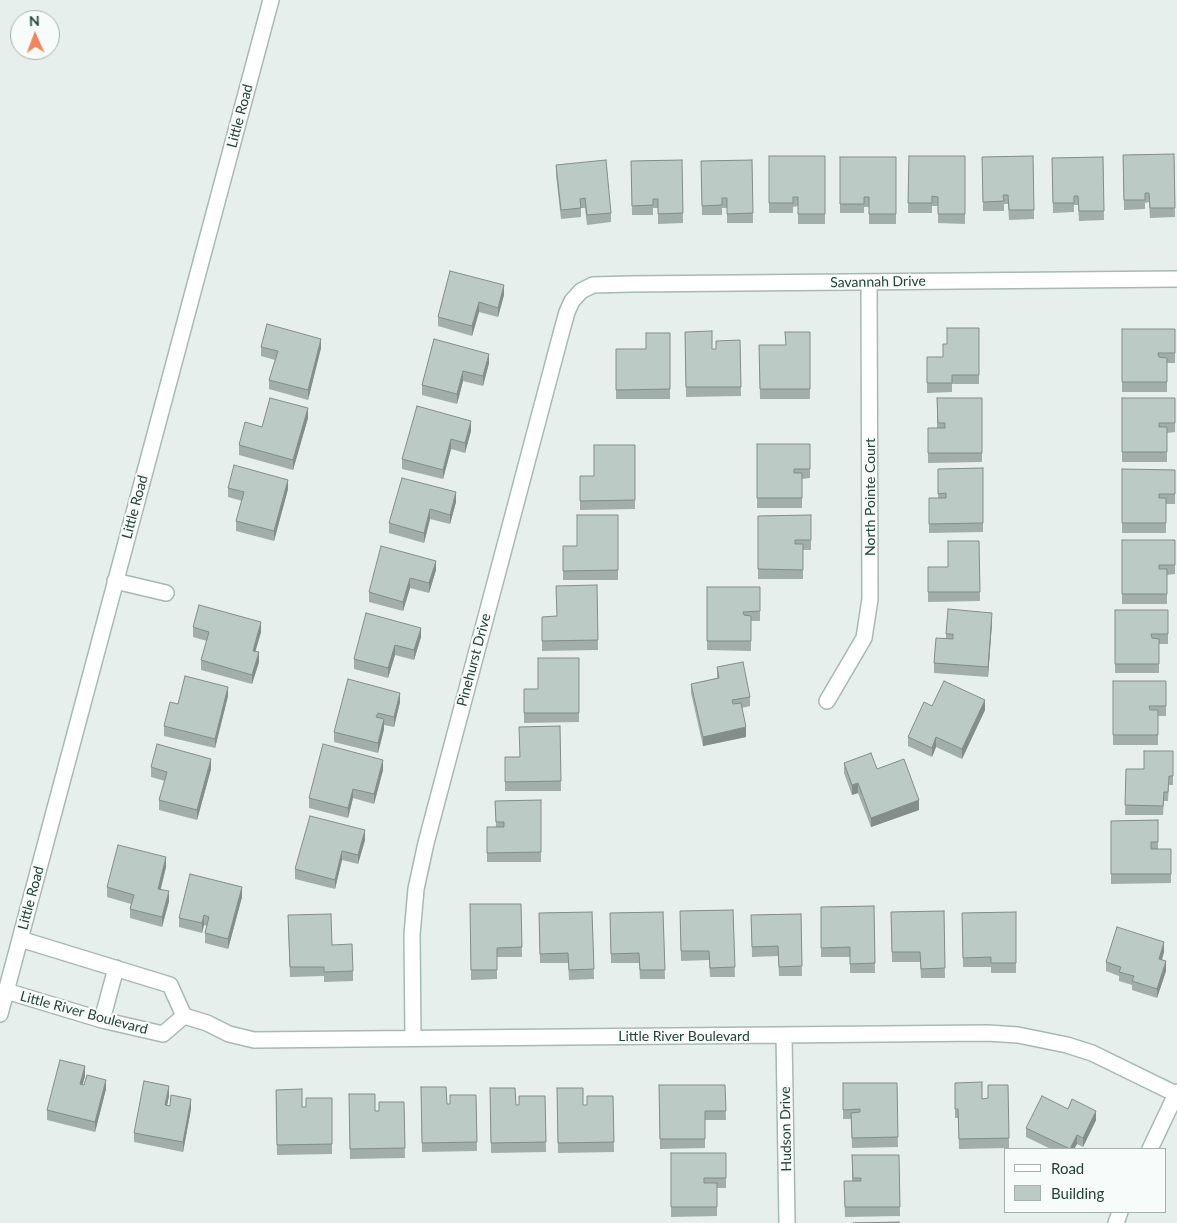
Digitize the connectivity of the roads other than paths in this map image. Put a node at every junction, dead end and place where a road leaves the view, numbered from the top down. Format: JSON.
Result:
{"nodes":[{"id":1,"x":271,"y":0,"type":"edge"},
{"id":2,"x":1177,"y":279,"type":"edge"},
{"id":3,"x":868,"y":282,"type":"junction"},
{"id":4,"x":581,"y":291,"type":"joint"},
{"id":5,"x":115,"y":581,"type":"junction"},
{"id":6,"x":166,"y":593,"type":"dead end"},
{"id":7,"x":826,"y":701,"type":"dead end"},
{"id":8,"x":20,"y":939,"type":"junction"},
{"id":9,"x":116,"y":968,"type":"junction"},
{"id":10,"x":6,"y":991,"type":"junction"},
{"id":11,"x":0,"y":1014,"type":"edge"},
{"id":12,"x":184,"y":1016,"type":"junction"},
{"id":13,"x":102,"y":1020,"type":"junction"},
{"id":14,"x":784,"y":1035,"type":"junction"},
{"id":15,"x":413,"y":1038,"type":"junction"},
{"id":16,"x":1176,"y":1093,"type":"edge"},
{"id":17,"x":1150,"y":1148,"type":"edge"},
{"id":18,"x":787,"y":1223,"type":"edge"}],
"edges":[{"from":1,"to":5,"type":"street","name":"Little Road"},
{"from":2,"to":3,"type":"street","name":"Savannah Drive"},
{"from":3,"to":4,"type":"street","name":"Savannah Drive"},
{"from":3,"to":7,"type":"street","name":"North Pointe Court"},
{"from":4,"to":15,"type":"street","name":"Pinehurst Drive"},
{"from":5,"to":6,"type":"street"},
{"from":5,"to":8,"type":"street","name":"Little Road"},
{"from":8,"to":9,"type":"street"},
{"from":8,"to":10,"type":"street","name":"Little Road"},
{"from":9,"to":12,"type":"street"},
{"from":9,"to":13,"type":"street"},
{"from":10,"to":11,"type":"street","name":"Little Road"},
{"from":10,"to":13,"type":"street","name":"Little River Boulevard"},
{"from":12,"to":13,"type":"street","name":"Little River Boulevard"},
{"from":12,"to":15,"type":"street","name":"Little River Boulevard"},
{"from":14,"to":15,"type":"street","name":"Little River Boulevard"},
{"from":14,"to":16,"type":"street","name":"Little River Boulevard"},
{"from":14,"to":18,"type":"street","name":"Hudson Drive"},
{"from":16,"to":17,"type":"street"}]}
